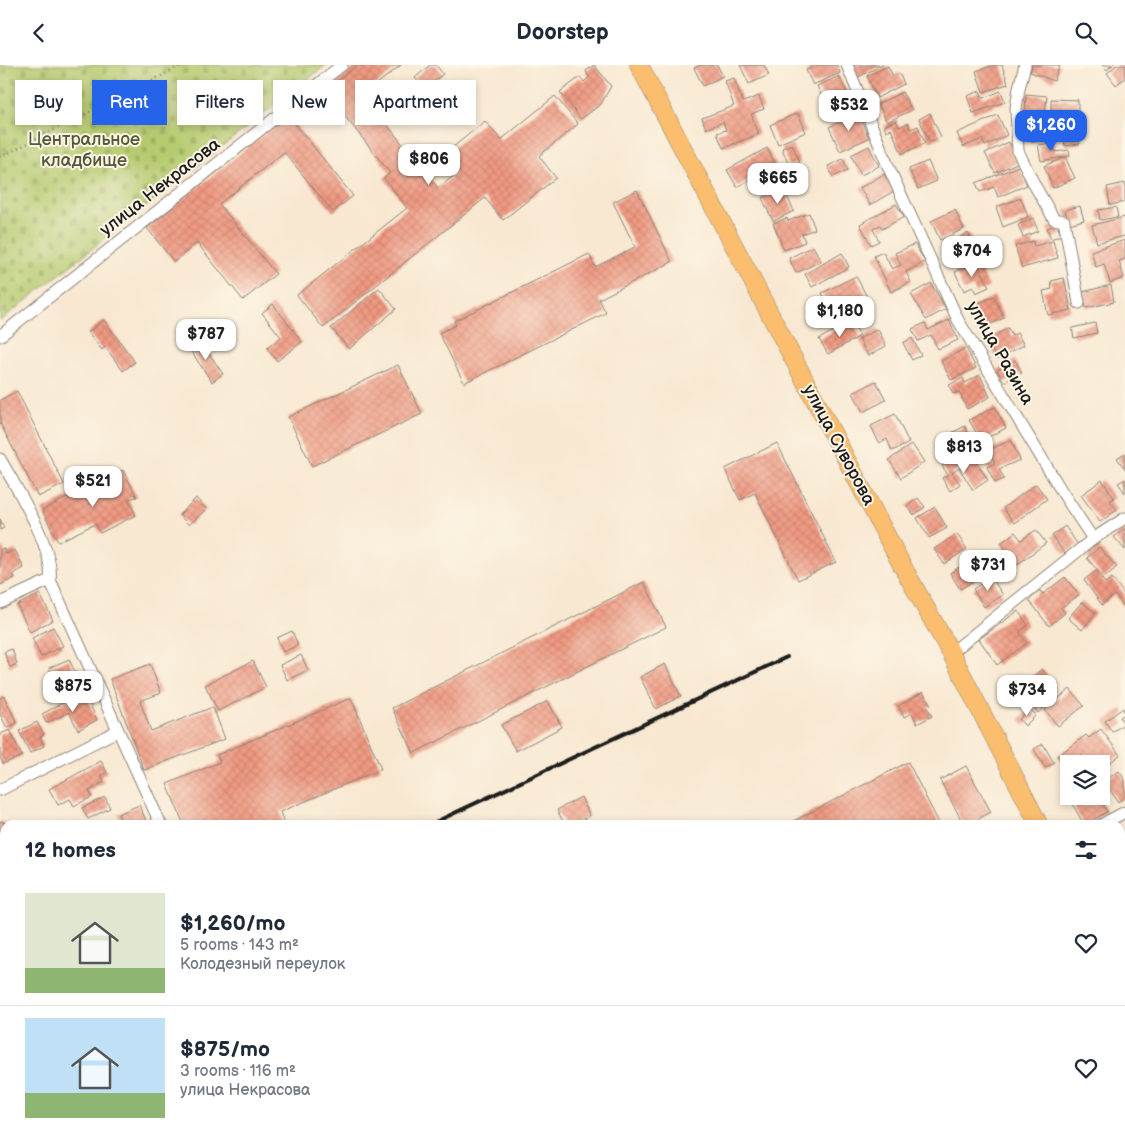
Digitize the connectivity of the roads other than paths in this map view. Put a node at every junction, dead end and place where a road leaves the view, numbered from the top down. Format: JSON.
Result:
{"nodes":[{"id":1,"x":342,"y":65,"type":"edge"},
{"id":2,"x":638,"y":65,"type":"edge"},
{"id":3,"x":847,"y":65,"type":"edge"},
{"id":4,"x":1025,"y":65,"type":"edge"},
{"id":5,"x":1079,"y":303,"type":"dead end"},
{"id":6,"x":0,"y":336,"type":"edge"},
{"id":7,"x":0,"y":459,"type":"edge"},
{"id":8,"x":1125,"y":518,"type":"edge"},
{"id":9,"x":1093,"y":539,"type":"junction"},
{"id":10,"x":50,"y":581,"type":"junction"},
{"id":11,"x":0,"y":603,"type":"edge"},
{"id":12,"x":951,"y":653,"type":"junction"},
{"id":13,"x":117,"y":731,"type":"junction"},
{"id":14,"x":0,"y":790,"type":"edge"},
{"id":15,"x":1125,"y":812,"type":"edge"},
{"id":16,"x":159,"y":820,"type":"edge"},
{"id":17,"x":1037,"y":820,"type":"edge"},
{"id":18,"x":1110,"y":820,"type":"edge"}],
"edges":[{"from":1,"to":6,"type":"street","name":"улица Некрасова"},
{"from":2,"to":12,"type":"main road","name":"улица Суворова"},
{"from":3,"to":9,"type":"street","name":"улица Разина"},
{"from":4,"to":5,"type":"street"},
{"from":7,"to":10,"type":"street"},
{"from":8,"to":9,"type":"street"},
{"from":9,"to":12,"type":"street"},
{"from":10,"to":11,"type":"street"},
{"from":10,"to":13,"type":"street"},
{"from":12,"to":17,"type":"main road","name":"улица Суворова"},
{"from":13,"to":14,"type":"street"},
{"from":13,"to":16,"type":"street"},
{"from":15,"to":18,"type":"street"}]}
